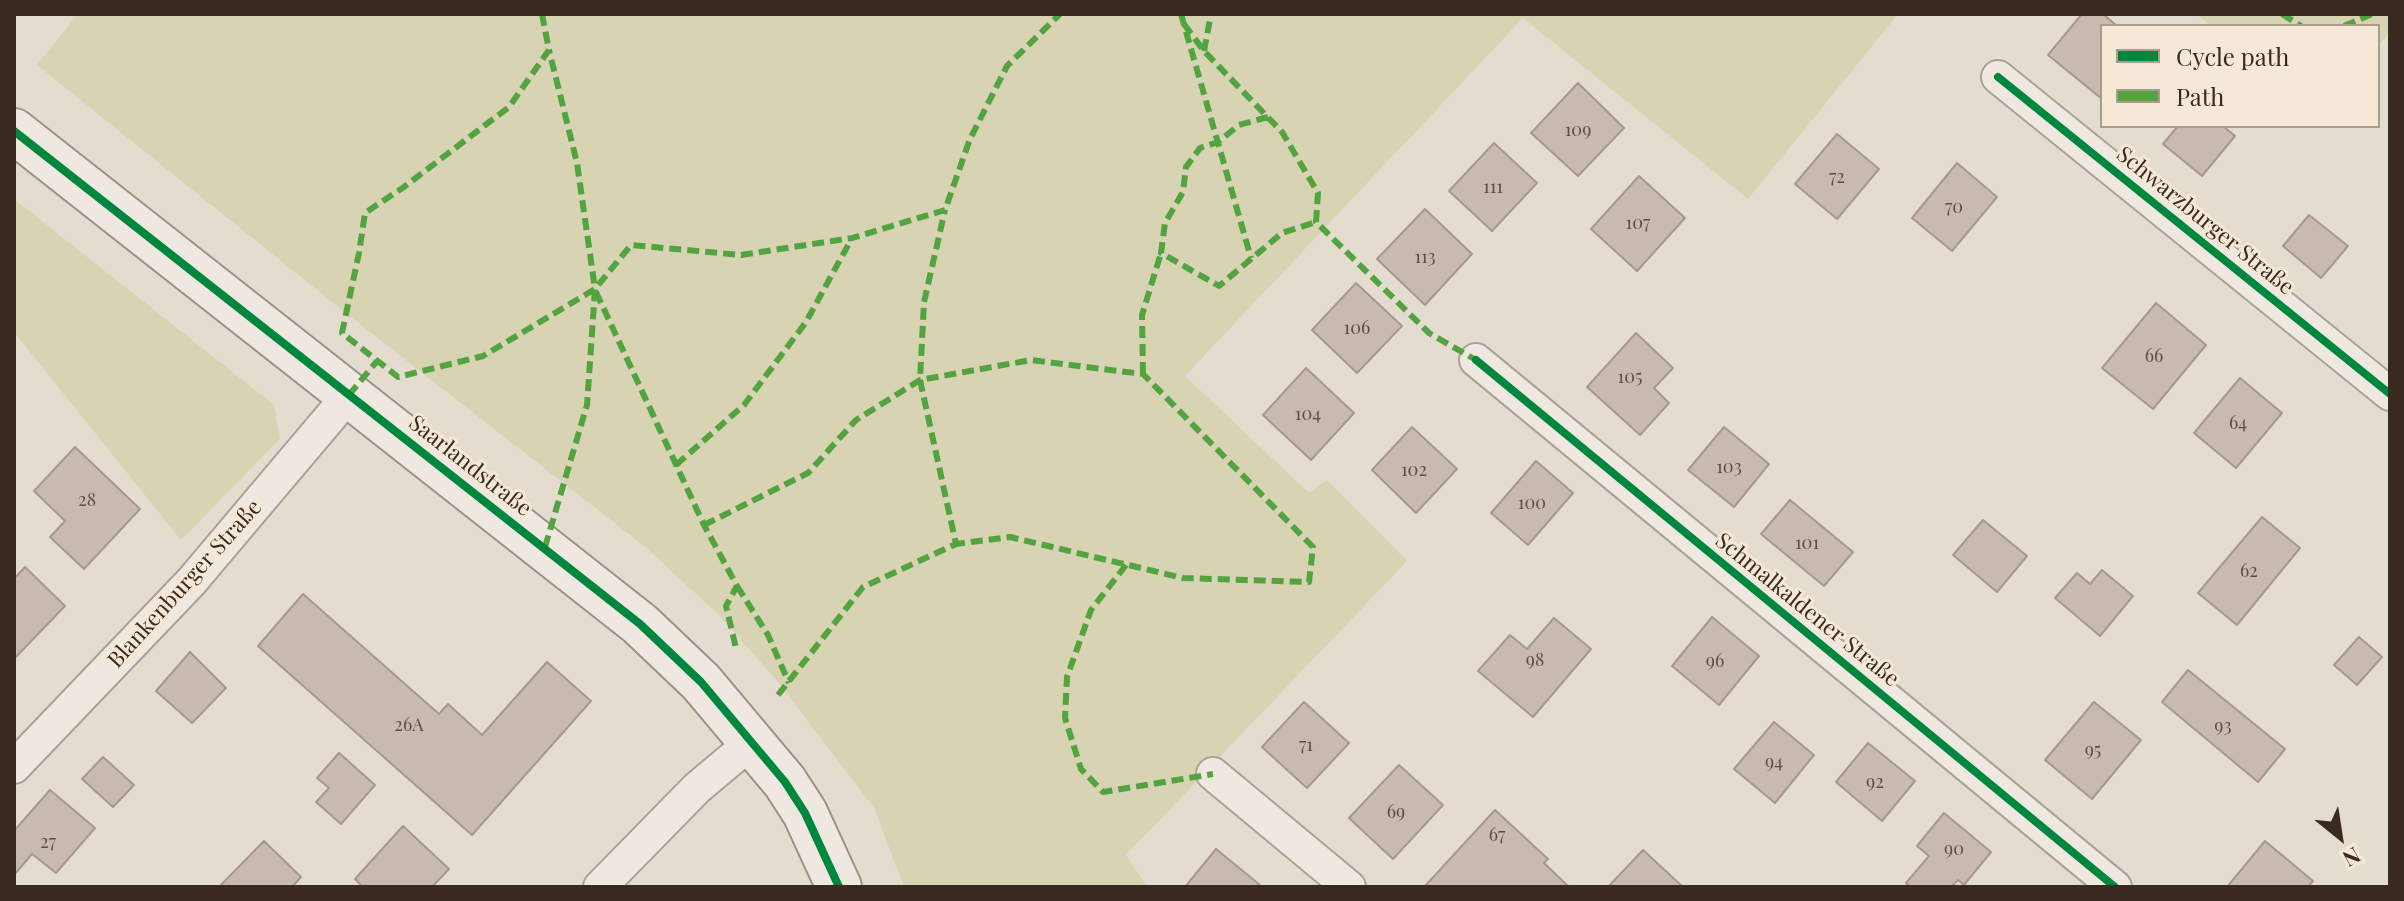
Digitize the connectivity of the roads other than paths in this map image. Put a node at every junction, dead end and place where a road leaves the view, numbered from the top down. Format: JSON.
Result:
{"nodes":[{"id":1,"x":1998,"y":77,"type":"dead end"},
{"id":2,"x":14,"y":131,"type":"edge"},
{"id":3,"x":1476,"y":360,"type":"dead end"},
{"id":4,"x":2390,"y":394,"type":"edge"},
{"id":5,"x":349,"y":395,"type":"junction"},
{"id":6,"x":753,"y":741,"type":"junction"},
{"id":7,"x":14,"y":767,"type":"edge"},
{"id":8,"x":1213,"y":774,"type":"dead end"},
{"id":9,"x":600,"y":887,"type":"edge"},
{"id":10,"x":839,"y":887,"type":"edge"},
{"id":11,"x":1349,"y":887,"type":"edge"},
{"id":12,"x":2115,"y":887,"type":"edge"}],
"edges":[{"from":1,"to":4,"type":"street","name":"Schwarzburger Straße"},
{"from":2,"to":5,"type":"street","name":"Saarlandstraße"},
{"from":3,"to":12,"type":"street","name":"Schmalkaldener Straße"},
{"from":5,"to":6,"type":"street","name":"Saarlandstraße"},
{"from":5,"to":7,"type":"street","name":"Blankenburger Straße"},
{"from":6,"to":9,"type":"street"},
{"from":6,"to":10,"type":"street","name":"Saarlandstraße"},
{"from":8,"to":11,"type":"street"}]}
